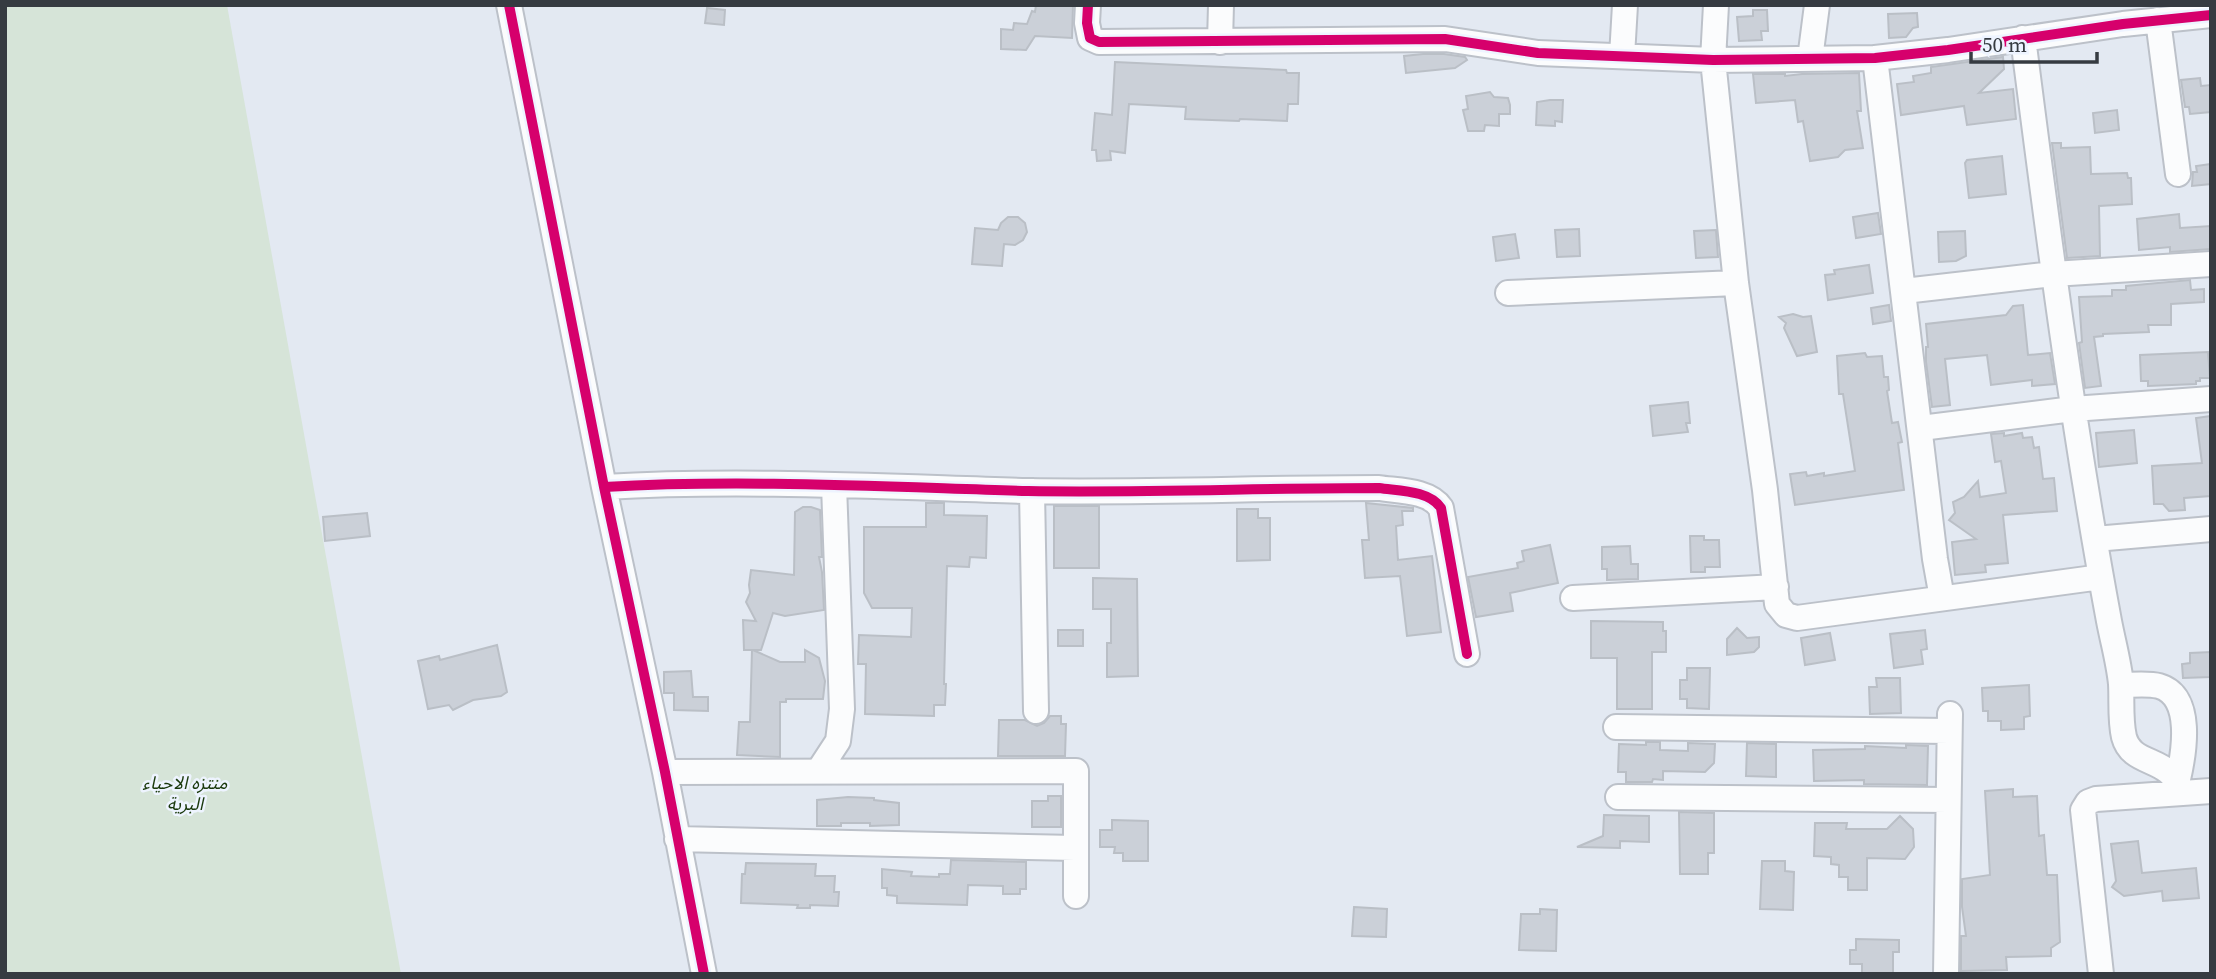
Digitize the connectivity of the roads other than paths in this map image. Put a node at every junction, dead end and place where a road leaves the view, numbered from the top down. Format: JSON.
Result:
{"nodes":[{"id":1,"x":509,"y":5,"type":"edge"},
{"id":2,"x":1088,"y":5,"type":"edge"},
{"id":3,"x":1221,"y":5,"type":"edge"},
{"id":4,"x":1625,"y":5,"type":"edge"},
{"id":5,"x":1716,"y":5,"type":"edge"},
{"id":6,"x":1817,"y":5,"type":"edge"},
{"id":7,"x":2211,"y":15,"type":"edge"},
{"id":8,"x":2158,"y":20,"type":"junction"},
{"id":9,"x":2023,"y":38,"type":"junction"},
{"id":10,"x":1220,"y":42,"type":"junction"},
{"id":11,"x":1622,"y":56,"type":"junction"},
{"id":12,"x":1875,"y":58,"type":"junction"},
{"id":13,"x":1810,"y":59,"type":"junction"},
{"id":14,"x":1713,"y":60,"type":"junction"},
{"id":15,"x":2178,"y":174,"type":"dead end"},
{"id":16,"x":2211,"y":264,"type":"edge"},
{"id":17,"x":2053,"y":274,"type":"junction"},
{"id":18,"x":1736,"y":284,"type":"junction"},
{"id":19,"x":1904,"y":291,"type":"junction"},
{"id":20,"x":1508,"y":293,"type":"dead end"},
{"id":21,"x":2211,"y":399,"type":"edge"},
{"id":22,"x":2073,"y":409,"type":"junction"},
{"id":23,"x":1921,"y":428,"type":"junction"},
{"id":24,"x":834,"y":485,"type":"junction"},
{"id":25,"x":604,"y":487,"type":"junction"},
{"id":26,"x":1032,"y":491,"type":"junction"},
{"id":27,"x":2211,"y":528,"type":"edge"},
{"id":28,"x":2095,"y":540,"type":"junction"},
{"id":29,"x":2101,"y":577,"type":"junction"},
{"id":30,"x":1776,"y":587,"type":"junction"},
{"id":31,"x":1573,"y":598,"type":"dead end"},
{"id":32,"x":1942,"y":598,"type":"junction"},
{"id":33,"x":1467,"y":654,"type":"dead end"},
{"id":34,"x":2120,"y":685,"type":"junction"},
{"id":35,"x":1036,"y":711,"type":"dead end"},
{"id":36,"x":1616,"y":727,"type":"dead end"},
{"id":37,"x":819,"y":770,"type":"junction"},
{"id":38,"x":665,"y":772,"type":"junction"},
{"id":39,"x":2180,"y":786,"type":"junction"},
{"id":40,"x":2211,"y":791,"type":"edge"},
{"id":41,"x":1618,"y":797,"type":"dead end"},
{"id":42,"x":1948,"y":800,"type":"junction"},
{"id":43,"x":677,"y":839,"type":"junction"},
{"id":44,"x":1075,"y":848,"type":"junction"},
{"id":45,"x":1076,"y":896,"type":"dead end"},
{"id":46,"x":704,"y":974,"type":"edge"},
{"id":47,"x":1946,"y":974,"type":"edge"},
{"id":48,"x":2101,"y":974,"type":"edge"}],
"edges":[{"from":1,"to":25,"type":"street"},
{"from":2,"to":10,"type":"street"},
{"from":3,"to":10,"type":"street"},
{"from":4,"to":11,"type":"street"},
{"from":5,"to":14,"type":"street"},
{"from":6,"to":13,"type":"street"},
{"from":7,"to":8,"type":"street"},
{"from":8,"to":9,"type":"street"},
{"from":8,"to":15,"type":"street"},
{"from":9,"to":12,"type":"street"},
{"from":9,"to":17,"type":"street"},
{"from":10,"to":11,"type":"street"},
{"from":11,"to":14,"type":"street"},
{"from":12,"to":13,"type":"street"},
{"from":12,"to":19,"type":"street"},
{"from":13,"to":14,"type":"street"},
{"from":14,"to":18,"type":"street"},
{"from":16,"to":17,"type":"street"},
{"from":17,"to":19,"type":"street"},
{"from":17,"to":22,"type":"street"},
{"from":18,"to":20,"type":"street"},
{"from":18,"to":30,"type":"street"},
{"from":19,"to":23,"type":"street"},
{"from":21,"to":22,"type":"street"},
{"from":22,"to":23,"type":"street"},
{"from":22,"to":28,"type":"street"},
{"from":23,"to":32,"type":"street"},
{"from":24,"to":25,"type":"street"},
{"from":24,"to":26,"type":"street"},
{"from":24,"to":37,"type":"street"},
{"from":25,"to":38,"type":"street"},
{"from":26,"to":33,"type":"street"},
{"from":26,"to":35,"type":"street"},
{"from":27,"to":28,"type":"street"},
{"from":28,"to":29,"type":"street"},
{"from":29,"to":32,"type":"street"},
{"from":29,"to":34,"type":"street"},
{"from":30,"to":31,"type":"street"},
{"from":30,"to":32,"type":"street"},
{"from":34,"to":39,"type":"street"},
{"from":34,"to":39,"type":"street"},
{"from":36,"to":42,"type":"street"},
{"from":37,"to":38,"type":"street"},
{"from":37,"to":44,"type":"street"},
{"from":38,"to":43,"type":"street"},
{"from":39,"to":40,"type":"street"},
{"from":39,"to":48,"type":"street"},
{"from":41,"to":42,"type":"street"},
{"from":42,"to":47,"type":"street"},
{"from":43,"to":44,"type":"street"},
{"from":43,"to":46,"type":"street"},
{"from":44,"to":45,"type":"street"}]}
